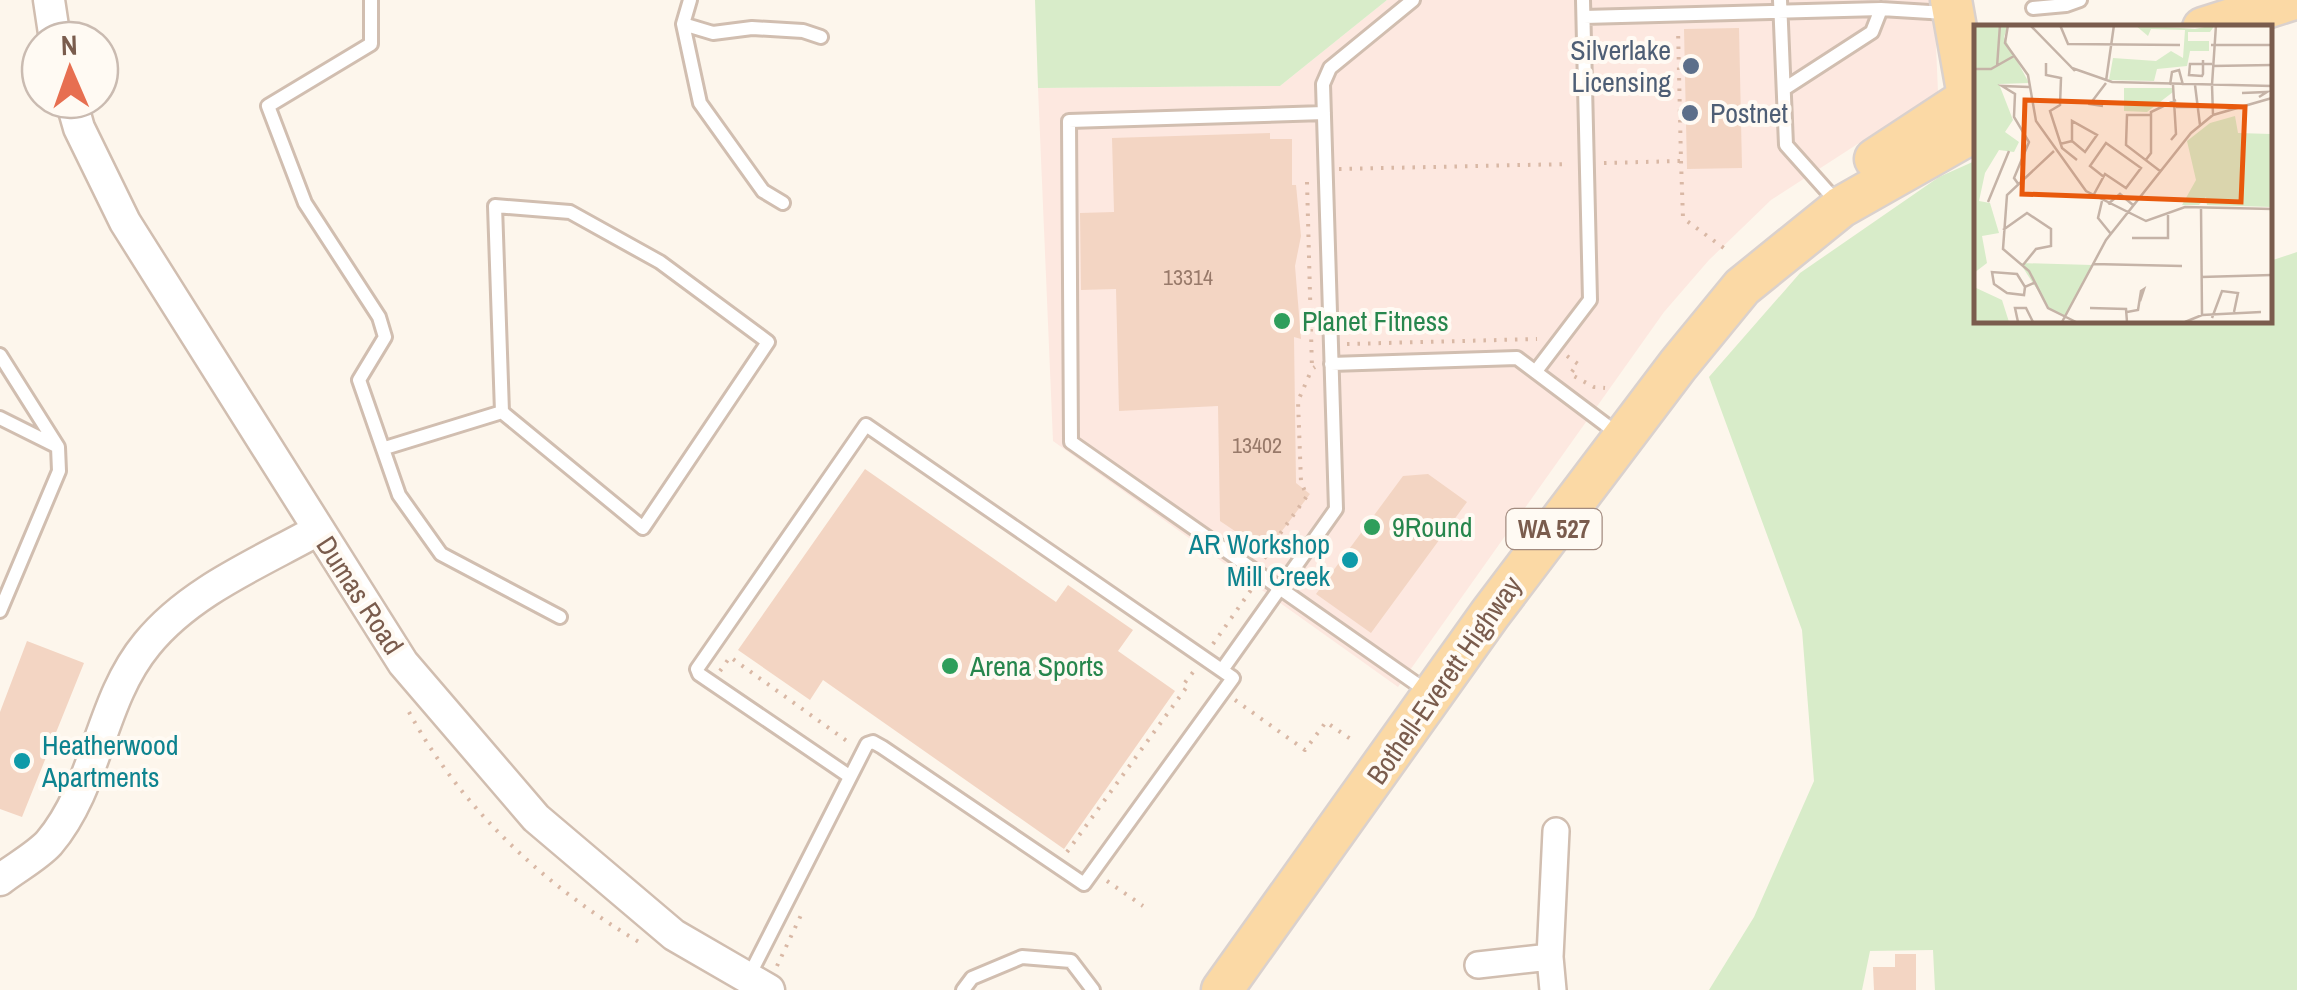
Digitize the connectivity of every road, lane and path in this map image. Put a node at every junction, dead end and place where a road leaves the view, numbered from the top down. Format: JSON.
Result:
{"nodes":[{"id":1,"x":371,"y":0,"type":"edge"},
{"id":2,"x":690,"y":0,"type":"edge"},
{"id":3,"x":1413,"y":0,"type":"edge"},
{"id":4,"x":1584,"y":0,"type":"edge"},
{"id":5,"x":2080,"y":0,"type":"edge"},
{"id":6,"x":1781,"y":6,"type":"edge"},
{"id":7,"x":1951,"y":7,"type":"edge"},
{"id":8,"x":2033,"y":8,"type":"dead end"},
{"id":9,"x":1881,"y":9,"type":"junction"},
{"id":10,"x":1677,"y":14,"type":"junction"},
{"id":11,"x":1584,"y":17,"type":"junction"},
{"id":12,"x":683,"y":24,"type":"junction"},
{"id":13,"x":821,"y":38,"type":"dead end"},
{"id":14,"x":1784,"y":89,"type":"junction"},
{"id":15,"x":1974,"y":106,"type":"edge"},
{"id":16,"x":1324,"y":113,"type":"junction"},
{"id":17,"x":77,"y":120,"type":"edge"},
{"id":18,"x":1681,"y":162,"type":"junction"},
{"id":19,"x":1587,"y":163,"type":"junction"},
{"id":20,"x":1326,"y":170,"type":"junction"},
{"id":21,"x":783,"y":203,"type":"dead end"},
{"id":22,"x":1841,"y":207,"type":"junction"},
{"id":23,"x":1725,"y":248,"type":"dead end"},
{"id":24,"x":1555,"y":348,"type":"junction"},
{"id":25,"x":0,"y":354,"type":"edge"},
{"id":26,"x":1331,"y":359,"type":"junction"},
{"id":27,"x":1536,"y":371,"type":"junction"},
{"id":28,"x":1605,"y":388,"type":"dead end"},
{"id":29,"x":502,"y":412,"type":"junction"},
{"id":30,"x":0,"y":418,"type":"edge"},
{"id":31,"x":1623,"y":438,"type":"junction"},
{"id":32,"x":58,"y":447,"type":"junction"},
{"id":33,"x":385,"y":448,"type":"junction"},
{"id":34,"x":318,"y":530,"type":"junction"},
{"id":35,"x":1262,"y":574,"type":"junction"},
{"id":36,"x":1280,"y":586,"type":"junction"},
{"id":37,"x":0,"y":611,"type":"edge"},
{"id":38,"x":560,"y":617,"type":"dead end"},
{"id":39,"x":1204,"y":658,"type":"junction"},
{"id":40,"x":1222,"y":670,"type":"junction"},
{"id":41,"x":711,"y":682,"type":"junction"},
{"id":42,"x":1224,"y":692,"type":"junction"},
{"id":43,"x":1434,"y":696,"type":"junction"},
{"id":44,"x":1352,"y":740,"type":"dead end"},
{"id":45,"x":860,"y":752,"type":"junction"},
{"id":46,"x":850,"y":776,"type":"junction"},
{"id":47,"x":1556,"y":831,"type":"dead end"},
{"id":48,"x":1062,"y":852,"type":"dead end"},
{"id":49,"x":1094,"y":872,"type":"junction"},
{"id":50,"x":0,"y":880,"type":"edge"},
{"id":51,"x":808,"y":899,"type":"dead end"},
{"id":52,"x":1143,"y":906,"type":"dead end"},
{"id":53,"x":1550,"y":957,"type":"junction"},
{"id":54,"x":1478,"y":965,"type":"dead end"},
{"id":55,"x":764,"y":978,"type":"edge"},
{"id":56,"x":963,"y":990,"type":"edge"},
{"id":57,"x":1093,"y":990,"type":"edge"},
{"id":58,"x":1222,"y":990,"type":"edge"},
{"id":59,"x":1553,"y":990,"type":"edge"}],
"edges":[{"from":1,"to":33,"type":"lane"},
{"from":2,"to":12,"type":"lane"},
{"from":3,"to":16,"type":"lane"},
{"from":4,"to":11,"type":"lane"},
{"from":5,"to":8,"type":"lane"},
{"from":6,"to":9,"type":"lane"},
{"from":6,"to":10,"type":"lane"},
{"from":6,"to":14,"type":"lane"},
{"from":7,"to":9,"type":"lane"},
{"from":7,"to":15,"type":"main road"},
{"from":9,"to":14,"type":"lane"},
{"from":10,"to":11,"type":"lane"},
{"from":10,"to":18,"type":"path"},
{"from":11,"to":19,"type":"lane"},
{"from":12,"to":13,"type":"lane"},
{"from":12,"to":21,"type":"lane"},
{"from":14,"to":22,"type":"lane"},
{"from":15,"to":22,"type":"main road","name":"Bothell-Everett Highway","number":"WA 527"},
{"from":15,"to":22,"type":"main road","name":"Bothell-Everett Highway","number":"WA 527"},
{"from":16,"to":20,"type":"lane"},
{"from":16,"to":35,"type":"lane"},
{"from":17,"to":34,"type":"street","name":"Dumas Road"},
{"from":18,"to":19,"type":"path"},
{"from":18,"to":23,"type":"path"},
{"from":19,"to":20,"type":"path"},
{"from":19,"to":24,"type":"lane"},
{"from":20,"to":26,"type":"lane"},
{"from":20,"to":26,"type":"path"},
{"from":22,"to":31,"type":"main road","name":"Bothell-Everett Highway","number":"WA 527"},
{"from":24,"to":26,"type":"path"},
{"from":24,"to":27,"type":"lane"},
{"from":24,"to":28,"type":"path"},
{"from":25,"to":32,"type":"lane"},
{"from":26,"to":27,"type":"lane"},
{"from":26,"to":36,"type":"lane"},
{"from":27,"to":31,"type":"lane"},
{"from":29,"to":29,"type":"lane"},
{"from":29,"to":33,"type":"lane"},
{"from":30,"to":32,"type":"lane"},
{"from":31,"to":43,"type":"main road","name":"Bothell-Everett Highway","number":"WA 527"},
{"from":32,"to":37,"type":"lane"},
{"from":33,"to":38,"type":"lane"},
{"from":34,"to":50,"type":"street"},
{"from":34,"to":55,"type":"street","name":"Dumas Road"},
{"from":35,"to":36,"type":"lane"},
{"from":35,"to":39,"type":"path"},
{"from":36,"to":40,"type":"lane"},
{"from":36,"to":43,"type":"lane"},
{"from":39,"to":40,"type":"lane"},
{"from":39,"to":41,"type":"lane"},
{"from":39,"to":48,"type":"path"},
{"from":40,"to":42,"type":"lane"},
{"from":41,"to":45,"type":"path"},
{"from":41,"to":46,"type":"lane"},
{"from":42,"to":44,"type":"path"},
{"from":42,"to":49,"type":"lane"},
{"from":43,"to":58,"type":"main road","name":"Bothell-Everett Highway","number":"WA 527"},
{"from":45,"to":46,"type":"lane"},
{"from":45,"to":49,"type":"lane"},
{"from":46,"to":55,"type":"lane"},
{"from":47,"to":53,"type":"street"},
{"from":49,"to":52,"type":"path"},
{"from":51,"to":55,"type":"path"},
{"from":53,"to":54,"type":"street"},
{"from":53,"to":59,"type":"street"},
{"from":56,"to":57,"type":"lane"}]}
